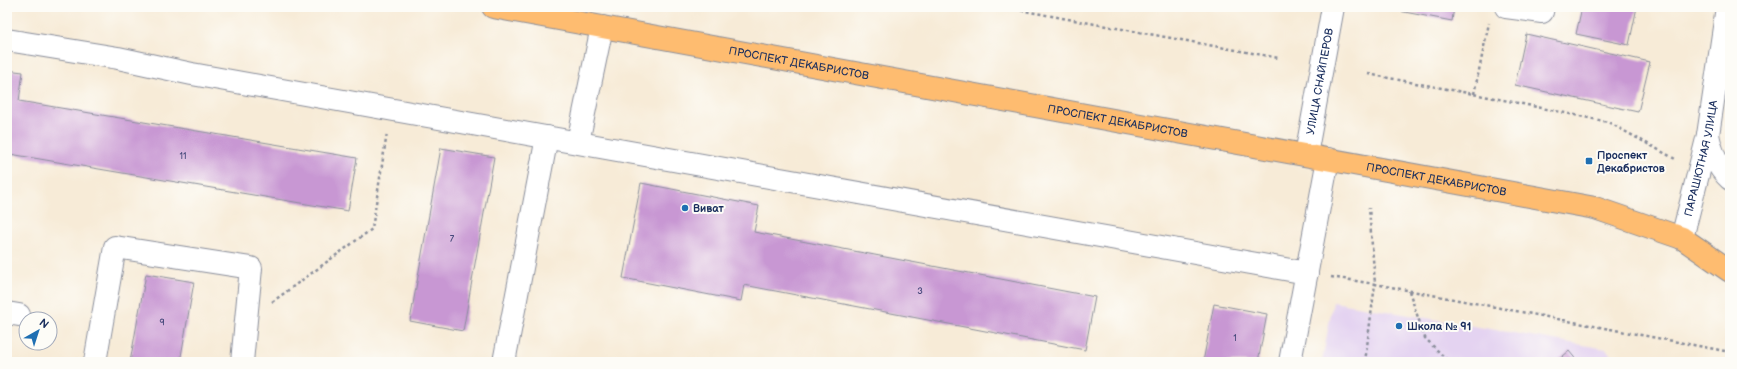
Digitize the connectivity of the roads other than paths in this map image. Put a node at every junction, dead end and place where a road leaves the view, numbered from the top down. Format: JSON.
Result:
{"nodes":[{"id":1,"x":493,"y":7,"type":"edge"},
{"id":2,"x":1333,"y":7,"type":"edge"},
{"id":3,"x":1506,"y":7,"type":"edge"},
{"id":4,"x":1543,"y":7,"type":"edge"},
{"id":5,"x":1727,"y":7,"type":"edge"},
{"id":6,"x":602,"y":27,"type":"junction"},
{"id":7,"x":7,"y":40,"type":"edge"},
{"id":8,"x":1708,"y":136,"type":"junction"},
{"id":9,"x":547,"y":137,"type":"junction"},
{"id":10,"x":578,"y":142,"type":"junction"},
{"id":11,"x":1306,"y":155,"type":"junction"},
{"id":12,"x":1328,"y":159,"type":"junction"},
{"id":13,"x":1730,"y":179,"type":"edge"},
{"id":14,"x":1682,"y":238,"type":"junction"},
{"id":15,"x":1730,"y":271,"type":"edge"},
{"id":16,"x":1307,"y":273,"type":"junction"},
{"id":17,"x":95,"y":362,"type":"edge"},
{"id":18,"x":242,"y":362,"type":"edge"},
{"id":19,"x":504,"y":362,"type":"edge"},
{"id":20,"x":1290,"y":362,"type":"edge"}],
"edges":[{"from":1,"to":6,"type":"main road","name":"ПРОСПЕКТ ДЕКАБРИСТОВ"},
{"from":2,"to":11,"type":"street","name":"УЛИЦА СНАЙПЕРОВ"},
{"from":3,"to":4,"type":"street"},
{"from":5,"to":8,"type":"street","name":"ПАРАШЮТНАЯ УЛИЦА"},
{"from":6,"to":10,"type":"street"},
{"from":6,"to":11,"type":"main road","name":"ПРОСПЕКТ ДЕКАБРИСТОВ"},
{"from":7,"to":9,"type":"street"},
{"from":8,"to":13,"type":"street"},
{"from":8,"to":14,"type":"street","name":"ПАРАШЮТНАЯ УЛИЦА"},
{"from":9,"to":10,"type":"street"},
{"from":9,"to":19,"type":"street"},
{"from":10,"to":16,"type":"street"},
{"from":11,"to":12,"type":"main road","name":"ПРОСПЕКТ ДЕКАБРИСТОВ"},
{"from":12,"to":14,"type":"main road","name":"ПРОСПЕКТ ДЕКАБРИСТОВ"},
{"from":12,"to":16,"type":"street"},
{"from":14,"to":15,"type":"main road","name":"ПРОСПЕКТ ДЕКАБРИСТОВ"},
{"from":16,"to":20,"type":"street"},
{"from":17,"to":18,"type":"street"}]}
